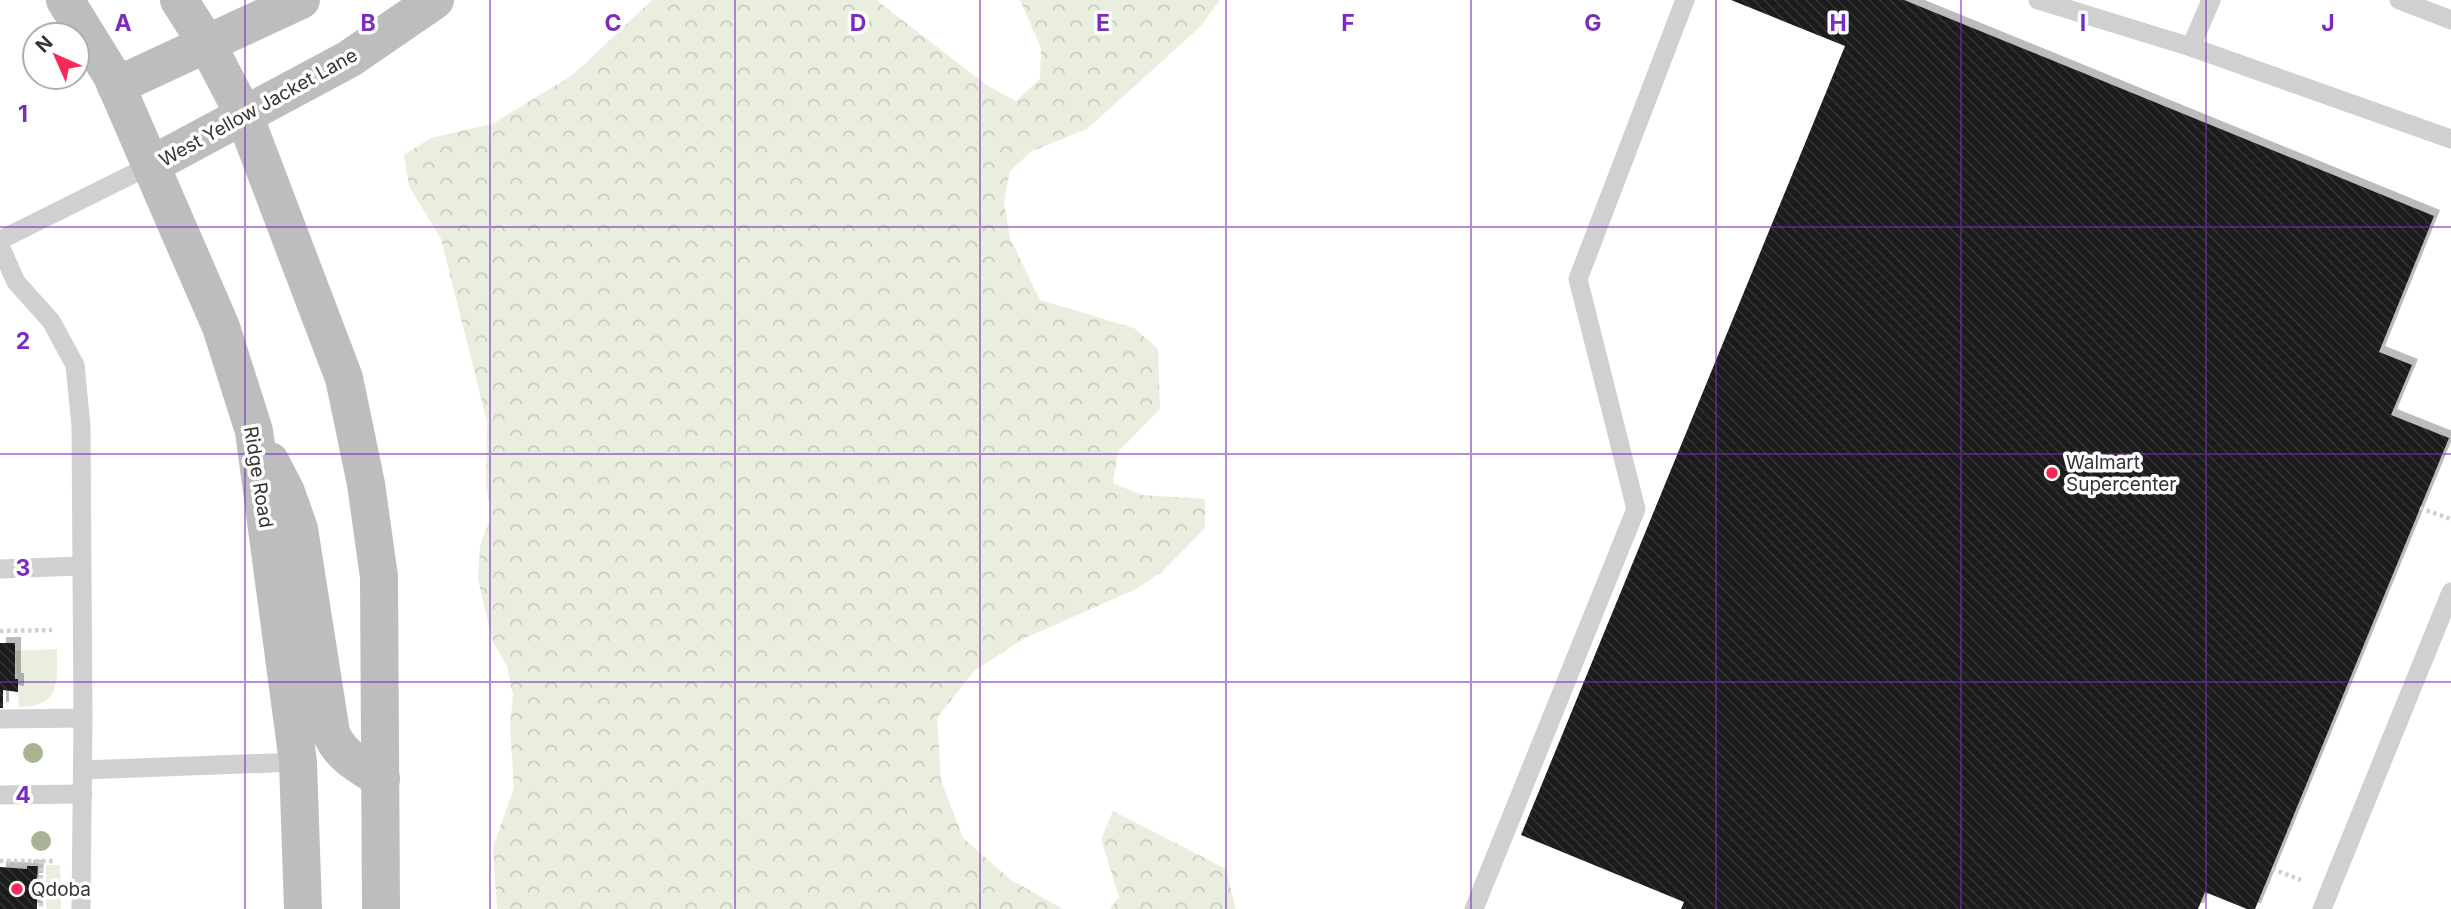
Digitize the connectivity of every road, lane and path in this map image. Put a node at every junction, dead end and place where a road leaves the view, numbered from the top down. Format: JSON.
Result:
{"nodes":[{"id":1,"x":65,"y":0,"type":"edge"},
{"id":2,"x":178,"y":0,"type":"edge"},
{"id":3,"x":301,"y":0,"type":"edge"},
{"id":4,"x":435,"y":0,"type":"edge"},
{"id":5,"x":1685,"y":0,"type":"edge"},
{"id":6,"x":2038,"y":0,"type":"edge"},
{"id":7,"x":2211,"y":0,"type":"edge"},
{"id":8,"x":2399,"y":0,"type":"edge"},
{"id":9,"x":2451,"y":20,"type":"edge"},
{"id":10,"x":207,"y":44,"type":"junction"},
{"id":11,"x":2191,"y":47,"type":"junction"},
{"id":12,"x":116,"y":86,"type":"junction"},
{"id":13,"x":244,"y":115,"type":"junction"},
{"id":14,"x":2451,"y":139,"type":"edge"},
{"id":15,"x":151,"y":165,"type":"junction"},
{"id":16,"x":0,"y":240,"type":"edge"},
{"id":17,"x":0,"y":246,"type":"edge"},
{"id":18,"x":254,"y":431,"type":"junction"},
{"id":19,"x":2420,"y":508,"type":"dead end"},
{"id":20,"x":2451,"y":519,"type":"edge"},
{"id":21,"x":80,"y":566,"type":"junction"},
{"id":22,"x":0,"y":569,"type":"edge"},
{"id":23,"x":2451,"y":592,"type":"edge"},
{"id":24,"x":81,"y":629,"type":"junction"},
{"id":25,"x":0,"y":631,"type":"edge"},
{"id":26,"x":83,"y":718,"type":"junction"},
{"id":27,"x":0,"y":719,"type":"edge"},
{"id":28,"x":298,"y":762,"type":"junction"},
{"id":29,"x":83,"y":770,"type":"junction"},
{"id":30,"x":381,"y":779,"type":"junction"},
{"id":31,"x":83,"y":794,"type":"junction"},
{"id":32,"x":0,"y":795,"type":"edge"},
{"id":33,"x":0,"y":861,"type":"edge"},
{"id":34,"x":41,"y":861,"type":"junction"},
{"id":35,"x":82,"y":861,"type":"junction"},
{"id":36,"x":41,"y":909,"type":"edge"},
{"id":37,"x":81,"y":909,"type":"edge"},
{"id":38,"x":303,"y":909,"type":"edge"},
{"id":39,"x":381,"y":909,"type":"edge"},
{"id":40,"x":1474,"y":909,"type":"edge"},
{"id":41,"x":2322,"y":909,"type":"edge"}],
"edges":[{"from":1,"to":12,"type":"main road","name":"Ridge Road"},
{"from":2,"to":10,"type":"main road"},
{"from":3,"to":10,"type":"main road"},
{"from":4,"to":13,"type":"main road","name":"West Yellow Jacket Lane"},
{"from":5,"to":40,"type":"lane"},
{"from":6,"to":11,"type":"lane"},
{"from":7,"to":11,"type":"lane"},
{"from":8,"to":9,"type":"lane"},
{"from":10,"to":12,"type":"main road"},
{"from":10,"to":13,"type":"main road"},
{"from":11,"to":14,"type":"lane"},
{"from":12,"to":15,"type":"main road","name":"Ridge Road"},
{"from":13,"to":15,"type":"main road","name":"West Yellow Jacket Lane"},
{"from":13,"to":30,"type":"main road"},
{"from":15,"to":16,"type":"lane"},
{"from":15,"to":18,"type":"main road","name":"Ridge Road"},
{"from":17,"to":21,"type":"lane"},
{"from":18,"to":28,"type":"main road","name":"Ridge Road"},
{"from":18,"to":30,"type":"main road"},
{"from":19,"to":20,"type":"path"},
{"from":21,"to":22,"type":"lane"},
{"from":21,"to":24,"type":"lane"},
{"from":23,"to":41,"type":"lane"},
{"from":24,"to":25,"type":"path"},
{"from":24,"to":26,"type":"lane"},
{"from":26,"to":27,"type":"lane"},
{"from":26,"to":29,"type":"lane"},
{"from":28,"to":29,"type":"lane"},
{"from":28,"to":38,"type":"main road","name":"Ridge Road"},
{"from":29,"to":31,"type":"lane"},
{"from":30,"to":39,"type":"main road"},
{"from":31,"to":32,"type":"lane"},
{"from":31,"to":35,"type":"lane"},
{"from":33,"to":34,"type":"path"},
{"from":34,"to":35,"type":"path"},
{"from":34,"to":36,"type":"path"},
{"from":35,"to":37,"type":"lane"}]}
